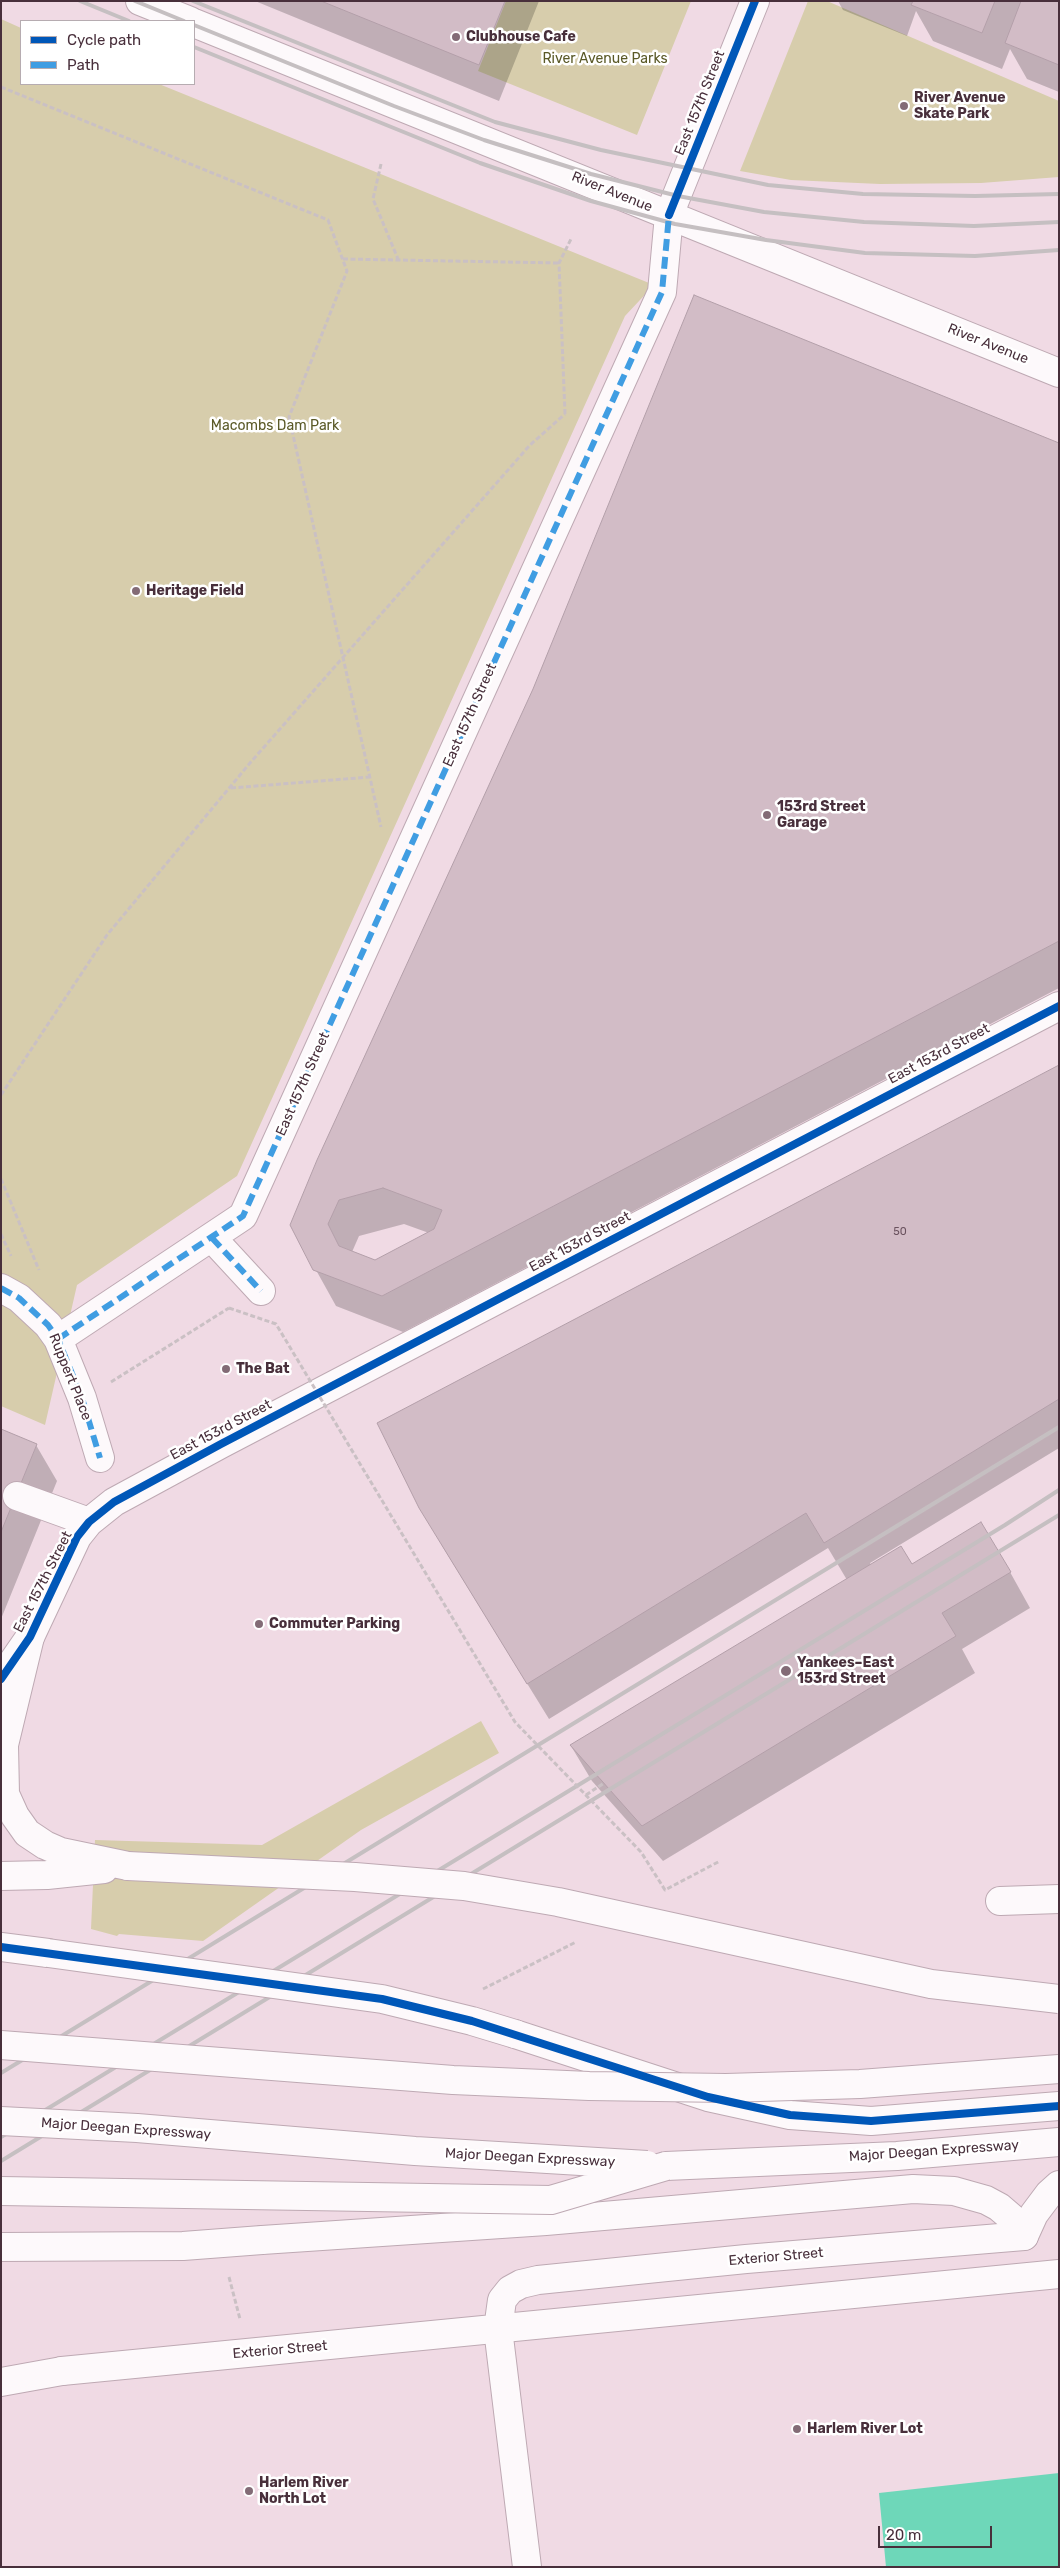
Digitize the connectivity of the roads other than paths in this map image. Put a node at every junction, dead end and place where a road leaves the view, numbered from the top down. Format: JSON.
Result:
{"nodes":[{"id":1,"x":140,"y":1,"type":"edge"},
{"id":2,"x":755,"y":1,"type":"edge"},
{"id":3,"x":188,"y":20,"type":"edge"},
{"id":4,"x":195,"y":23,"type":"edge"},
{"id":5,"x":668,"y":215,"type":"junction"},
{"id":6,"x":1059,"y":373,"type":"edge"},
{"id":7,"x":1059,"y":1006,"type":"edge"},
{"id":8,"x":212,"y":1238,"type":"junction"},
{"id":9,"x":1,"y":1288,"type":"edge"},
{"id":10,"x":261,"y":1291,"type":"dead end"},
{"id":11,"x":53,"y":1332,"type":"junction"},
{"id":12,"x":100,"y":1458,"type":"dead end"},
{"id":13,"x":17,"y":1496,"type":"dead end"},
{"id":14,"x":114,"y":1502,"type":"joint"},
{"id":15,"x":89,"y":1522,"type":"junction"},
{"id":16,"x":30,"y":1637,"type":"junction"},
{"id":17,"x":1,"y":1679,"type":"edge"},
{"id":18,"x":128,"y":1866,"type":"junction"},
{"id":19,"x":1,"y":1876,"type":"edge"},
{"id":20,"x":1059,"y":1898,"type":"edge"},
{"id":21,"x":1000,"y":1901,"type":"dead end"},
{"id":22,"x":1,"y":1947,"type":"edge"},
{"id":23,"x":1059,"y":1999,"type":"edge"},
{"id":24,"x":1,"y":2045,"type":"edge"},
{"id":25,"x":1059,"y":2069,"type":"edge"},
{"id":26,"x":1059,"y":2106,"type":"edge"},
{"id":27,"x":1,"y":2121,"type":"edge"},
{"id":28,"x":1059,"y":2142,"type":"edge"},
{"id":29,"x":666,"y":2166,"type":"junction"},
{"id":30,"x":1059,"y":2185,"type":"edge"},
{"id":31,"x":1,"y":2191,"type":"edge"},
{"id":32,"x":1024,"y":2236,"type":"junction"},
{"id":33,"x":1,"y":2247,"type":"edge"},
{"id":34,"x":1059,"y":2274,"type":"edge"},
{"id":35,"x":1032,"y":2277,"type":"junction"},
{"id":36,"x":498,"y":2329,"type":"junction"},
{"id":37,"x":1,"y":2382,"type":"edge"},
{"id":38,"x":527,"y":2567,"type":"edge"}],
"edges":[{"from":1,"to":3,"type":"main road"},
{"from":2,"to":5,"type":"main road","name":"East 157th Street"},
{"from":4,"to":5,"type":"main road","name":"River Avenue"},
{"from":5,"to":6,"type":"main road","name":"River Avenue"},
{"from":5,"to":8,"type":"main road","name":"East 157th Street"},
{"from":7,"to":14,"type":"main road","name":"East 153rd Street"},
{"from":8,"to":10,"type":"main road"},
{"from":8,"to":11,"type":"main road","name":"East 157th Street"},
{"from":9,"to":11,"type":"main road","name":"Ruppert Place"},
{"from":11,"to":12,"type":"main road","name":"Ruppert Place"},
{"from":13,"to":15,"type":"main road"},
{"from":14,"to":15,"type":"main road","name":"East 157th Street"},
{"from":15,"to":16,"type":"main road","name":"East 157th Street"},
{"from":16,"to":17,"type":"main road","name":"East 157th Street"},
{"from":16,"to":18,"type":"main road"},
{"from":18,"to":19,"type":"main road"},
{"from":18,"to":23,"type":"main road","bridge":true},
{"from":20,"to":21,"type":"main road"},
{"from":22,"to":26,"type":"main road","bridge":true},
{"from":24,"to":25,"type":"main road","bridge":true},
{"from":27,"to":29,"type":"main road","name":"Major Deegan Expressway","bridge":true},
{"from":28,"to":29,"type":"main road","name":"Major Deegan Expressway"},
{"from":29,"to":31,"type":"main road","bridge":true},
{"from":30,"to":32,"type":"main road"},
{"from":32,"to":33,"type":"main road","bridge":true},
{"from":32,"to":35,"type":"main road"},
{"from":32,"to":36,"type":"main road","name":"Exterior Street"},
{"from":34,"to":35,"type":"main road","name":"Exterior Street"},
{"from":35,"to":36,"type":"main road","name":"Exterior Street"},
{"from":36,"to":37,"type":"main road","name":"Exterior Street"},
{"from":36,"to":38,"type":"main road"}]}
